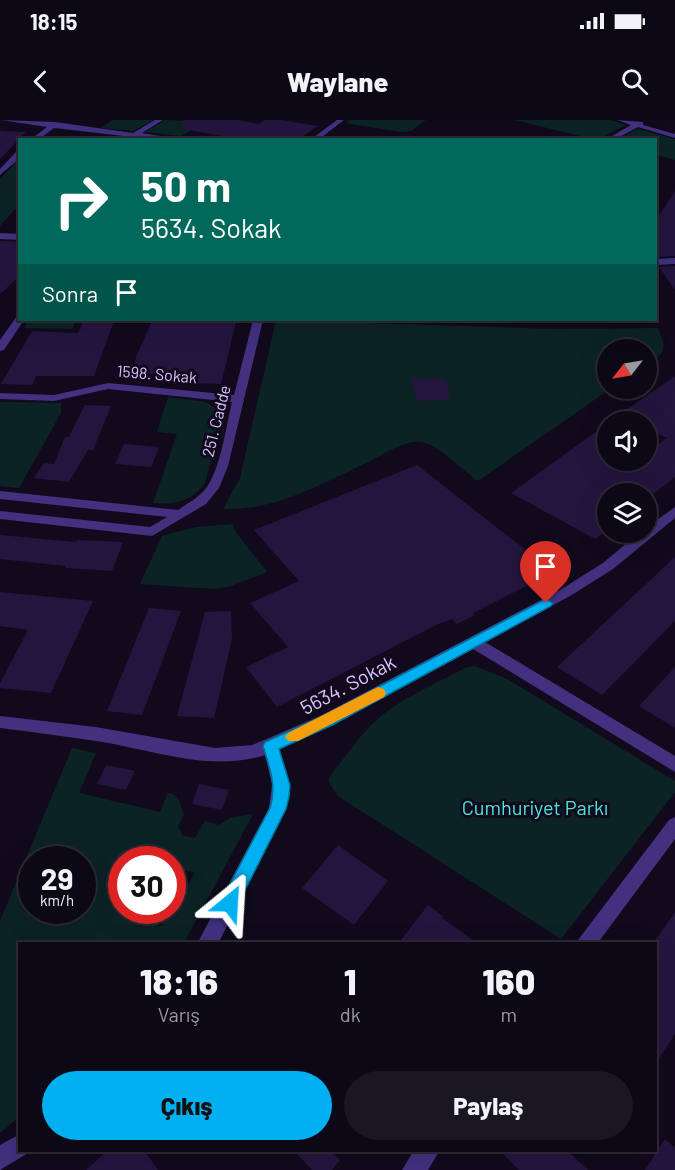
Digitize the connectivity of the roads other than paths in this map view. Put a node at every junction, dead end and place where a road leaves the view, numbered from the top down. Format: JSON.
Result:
{"nodes":[{"id":1,"x":4,"y":120,"type":"edge"},
{"id":2,"x":62,"y":120,"type":"edge"},
{"id":3,"x":160,"y":120,"type":"edge"},
{"id":4,"x":342,"y":120,"type":"edge"},
{"id":5,"x":620,"y":120,"type":"edge"},
{"id":6,"x":649,"y":120,"type":"edge"},
{"id":7,"x":636,"y":125,"type":"junction"},
{"id":8,"x":52,"y":126,"type":"junction"},
{"id":9,"x":675,"y":136,"type":"edge"},
{"id":10,"x":132,"y":137,"type":"edge"},
{"id":11,"x":36,"y":138,"type":"edge"},
{"id":12,"x":148,"y":138,"type":"edge"},
{"id":13,"x":316,"y":138,"type":"edge"},
{"id":14,"x":612,"y":138,"type":"edge"},
{"id":15,"x":18,"y":155,"type":"edge"},
{"id":16,"x":1,"y":172,"type":"edge"},
{"id":17,"x":0,"y":236,"type":"edge"},
{"id":18,"x":18,"y":237,"type":"edge"},
{"id":19,"x":675,"y":261,"type":"edge"},
{"id":20,"x":657,"y":262,"type":"edge"},
{"id":21,"x":18,"y":321,"type":"edge"},
{"id":22,"x":258,"y":321,"type":"edge"},
{"id":23,"x":0,"y":348,"type":"edge"},
{"id":24,"x":0,"y":396,"type":"edge"},
{"id":25,"x":239,"y":399,"type":"junction"},
{"id":26,"x":0,"y":495,"type":"edge"},
{"id":27,"x":675,"y":511,"type":"edge"},
{"id":28,"x":179,"y":514,"type":"junction"},
{"id":29,"x":0,"y":515,"type":"edge"},
{"id":30,"x":473,"y":642,"type":"junction"},
{"id":31,"x":0,"y":722,"type":"edge"},
{"id":32,"x":270,"y":746,"type":"junction"},
{"id":33,"x":675,"y":765,"type":"edge"},
{"id":34,"x":675,"y":825,"type":"edge"},
{"id":35,"x":208,"y":942,"type":"edge"},
{"id":36,"x":587,"y":942,"type":"edge"},
{"id":37,"x":18,"y":1146,"type":"edge"},
{"id":38,"x":0,"y":1159,"type":"edge"}],
"edges":[{"from":1,"to":8,"type":"street"},
{"from":2,"to":8,"type":"street"},
{"from":3,"to":10,"type":"street"},
{"from":4,"to":13,"type":"street"},
{"from":5,"to":7,"type":"street"},
{"from":6,"to":7,"type":"street"},
{"from":7,"to":9,"type":"street"},
{"from":7,"to":14,"type":"street"},
{"from":8,"to":10,"type":"street"},
{"from":8,"to":11,"type":"street"},
{"from":10,"to":12,"type":"street"},
{"from":15,"to":16,"type":"street"},
{"from":17,"to":18,"type":"street"},
{"from":19,"to":20,"type":"street"},
{"from":21,"to":23,"type":"street"},
{"from":22,"to":25,"type":"street","name":"251. Cadde"},
{"from":24,"to":25,"type":"street","name":"1598. Sokak"},
{"from":25,"to":28,"type":"street","name":"251. Cadde"},
{"from":26,"to":28,"type":"street"},
{"from":27,"to":30,"type":"street","name":"5634. Sokak"},
{"from":28,"to":29,"type":"street","name":"251. Cadde"},
{"from":30,"to":32,"type":"street","name":"5634. Sokak"},
{"from":30,"to":33,"type":"street"},
{"from":31,"to":32,"type":"street","name":"5634. Sokak"},
{"from":32,"to":35,"type":"street"},
{"from":34,"to":36,"type":"street"},
{"from":37,"to":38,"type":"street"}]}
